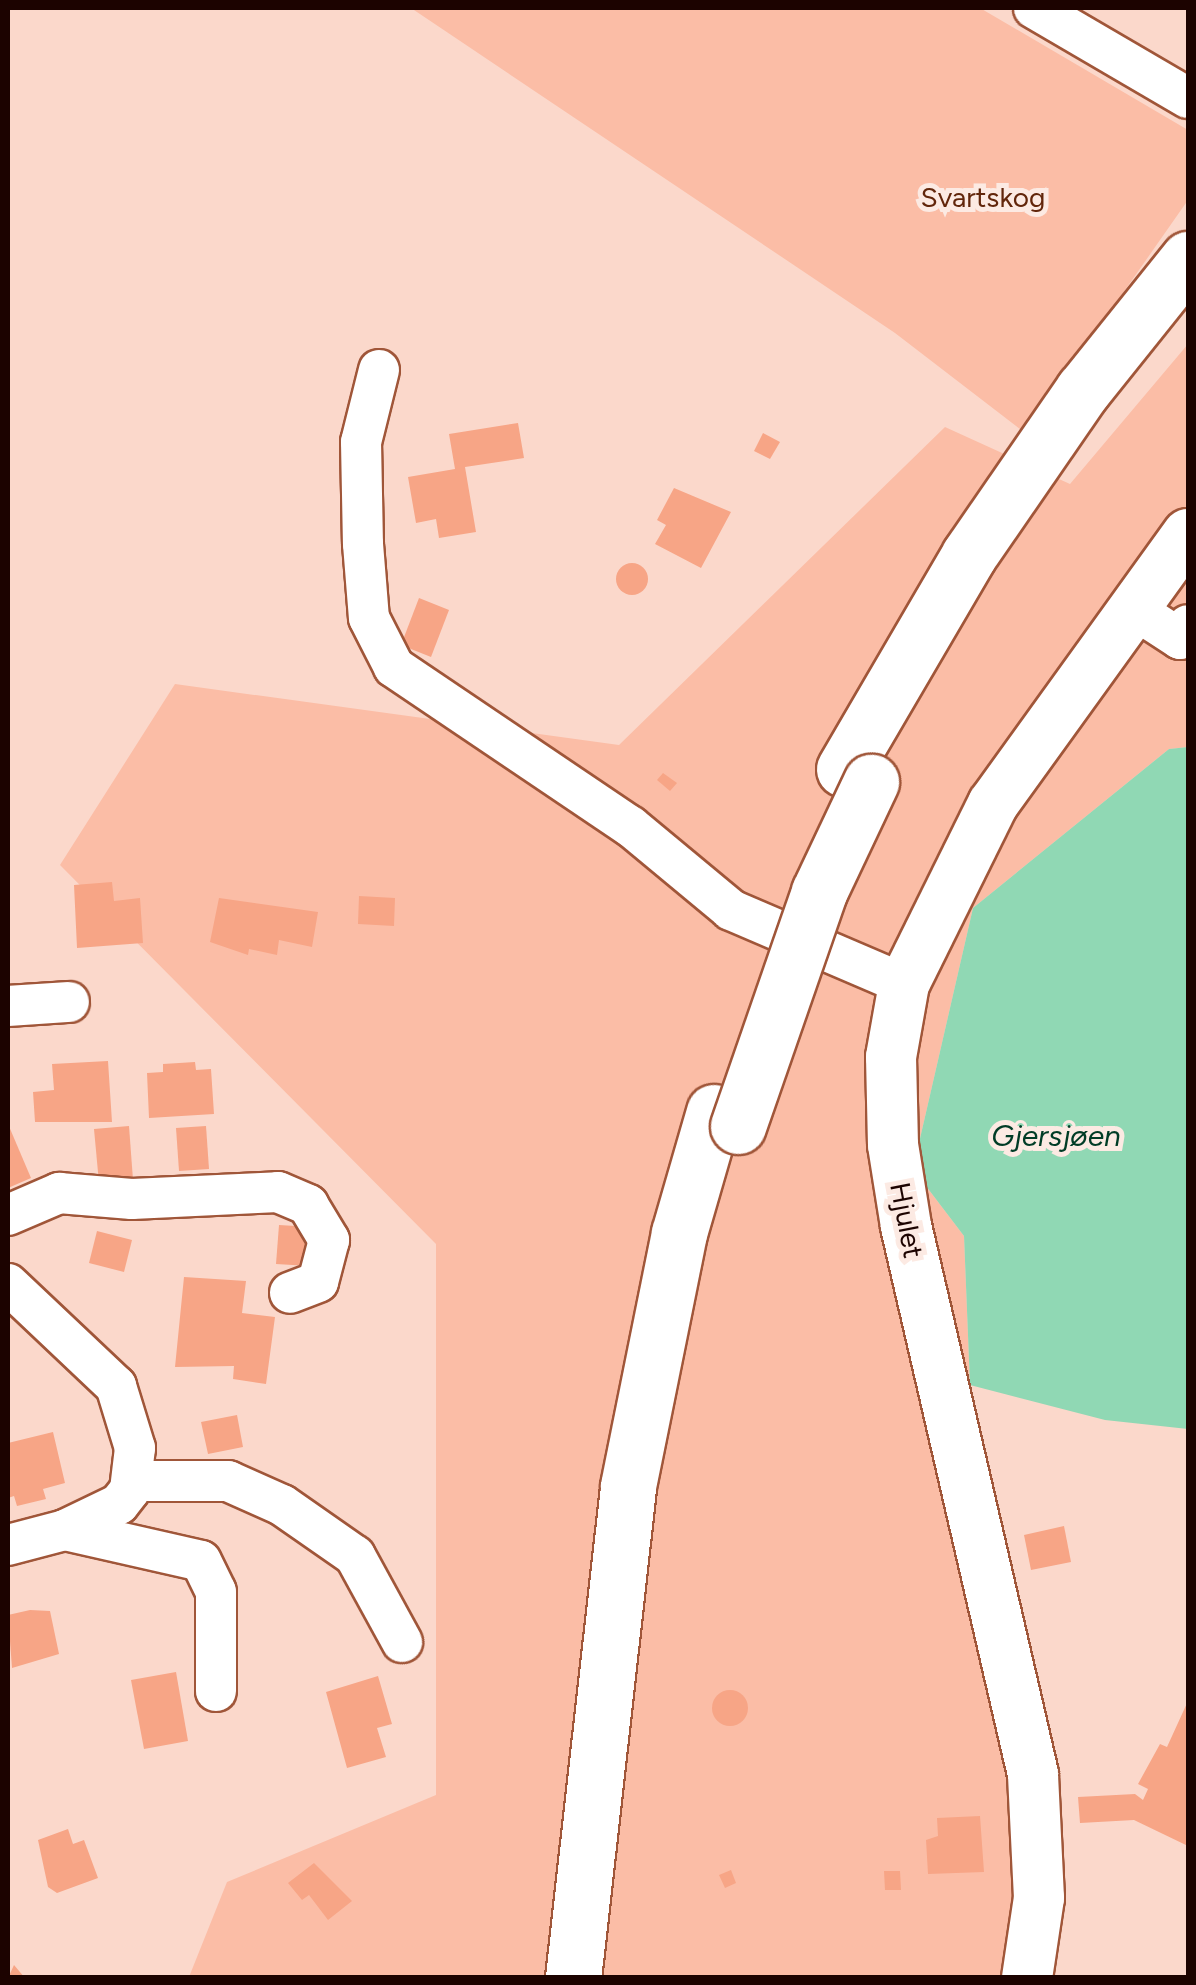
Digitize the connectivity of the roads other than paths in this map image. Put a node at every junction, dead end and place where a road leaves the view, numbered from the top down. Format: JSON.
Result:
{"nodes":[{"id":1,"x":1034,"y":8,"type":"edge"},
{"id":2,"x":1188,"y":98,"type":"edge"},
{"id":3,"x":1188,"y":259,"type":"edge"},
{"id":4,"x":1188,"y":302,"type":"edge"},
{"id":5,"x":380,"y":370,"type":"dead end"},
{"id":6,"x":1095,"y":399,"type":"junction"},
{"id":7,"x":1188,"y":534,"type":"edge"},
{"id":8,"x":1134,"y":609,"type":"junction"},
{"id":9,"x":1188,"y":625,"type":"edge"},
{"id":10,"x":904,"y":984,"type":"junction"},
{"id":11,"x":69,"y":1002,"type":"dead end"},
{"id":12,"x":8,"y":1006,"type":"edge"},
{"id":13,"x":726,"y":1119,"type":"junction"},
{"id":14,"x":8,"y":1214,"type":"edge"},
{"id":15,"x":8,"y":1284,"type":"edge"},
{"id":16,"x":290,"y":1292,"type":"dead end"},
{"id":17,"x":133,"y":1481,"type":"junction"},
{"id":18,"x":65,"y":1530,"type":"junction"},
{"id":19,"x":8,"y":1545,"type":"edge"},
{"id":20,"x":402,"y":1642,"type":"dead end"},
{"id":21,"x":216,"y":1691,"type":"dead end"},
{"id":22,"x":585,"y":1847,"type":"junction"},
{"id":23,"x":556,"y":1978,"type":"edge"},
{"id":24,"x":573,"y":1978,"type":"edge"},
{"id":25,"x":599,"y":1978,"type":"edge"},
{"id":26,"x":1027,"y":1978,"type":"edge"}],
"edges":[{"from":1,"to":2,"type":"street"},
{"from":3,"to":6,"type":"highway"},
{"from":4,"to":6,"type":"highway"},
{"from":5,"to":10,"type":"street"},
{"from":6,"to":13,"type":"highway","bridge":true},
{"from":7,"to":8,"type":"main road","name":"Hjulet"},
{"from":8,"to":9,"type":"street"},
{"from":8,"to":10,"type":"main road","name":"Hjulet"},
{"from":10,"to":26,"type":"main road","name":"Hjulet"},
{"from":11,"to":12,"type":"street"},
{"from":13,"to":22,"type":"highway"},
{"from":13,"to":25,"type":"highway"},
{"from":14,"to":16,"type":"street"},
{"from":15,"to":17,"type":"street"},
{"from":17,"to":18,"type":"street"},
{"from":17,"to":20,"type":"street"},
{"from":18,"to":19,"type":"street"},
{"from":18,"to":21,"type":"street"},
{"from":22,"to":23,"type":"highway"},
{"from":22,"to":24,"type":"highway"}]}
